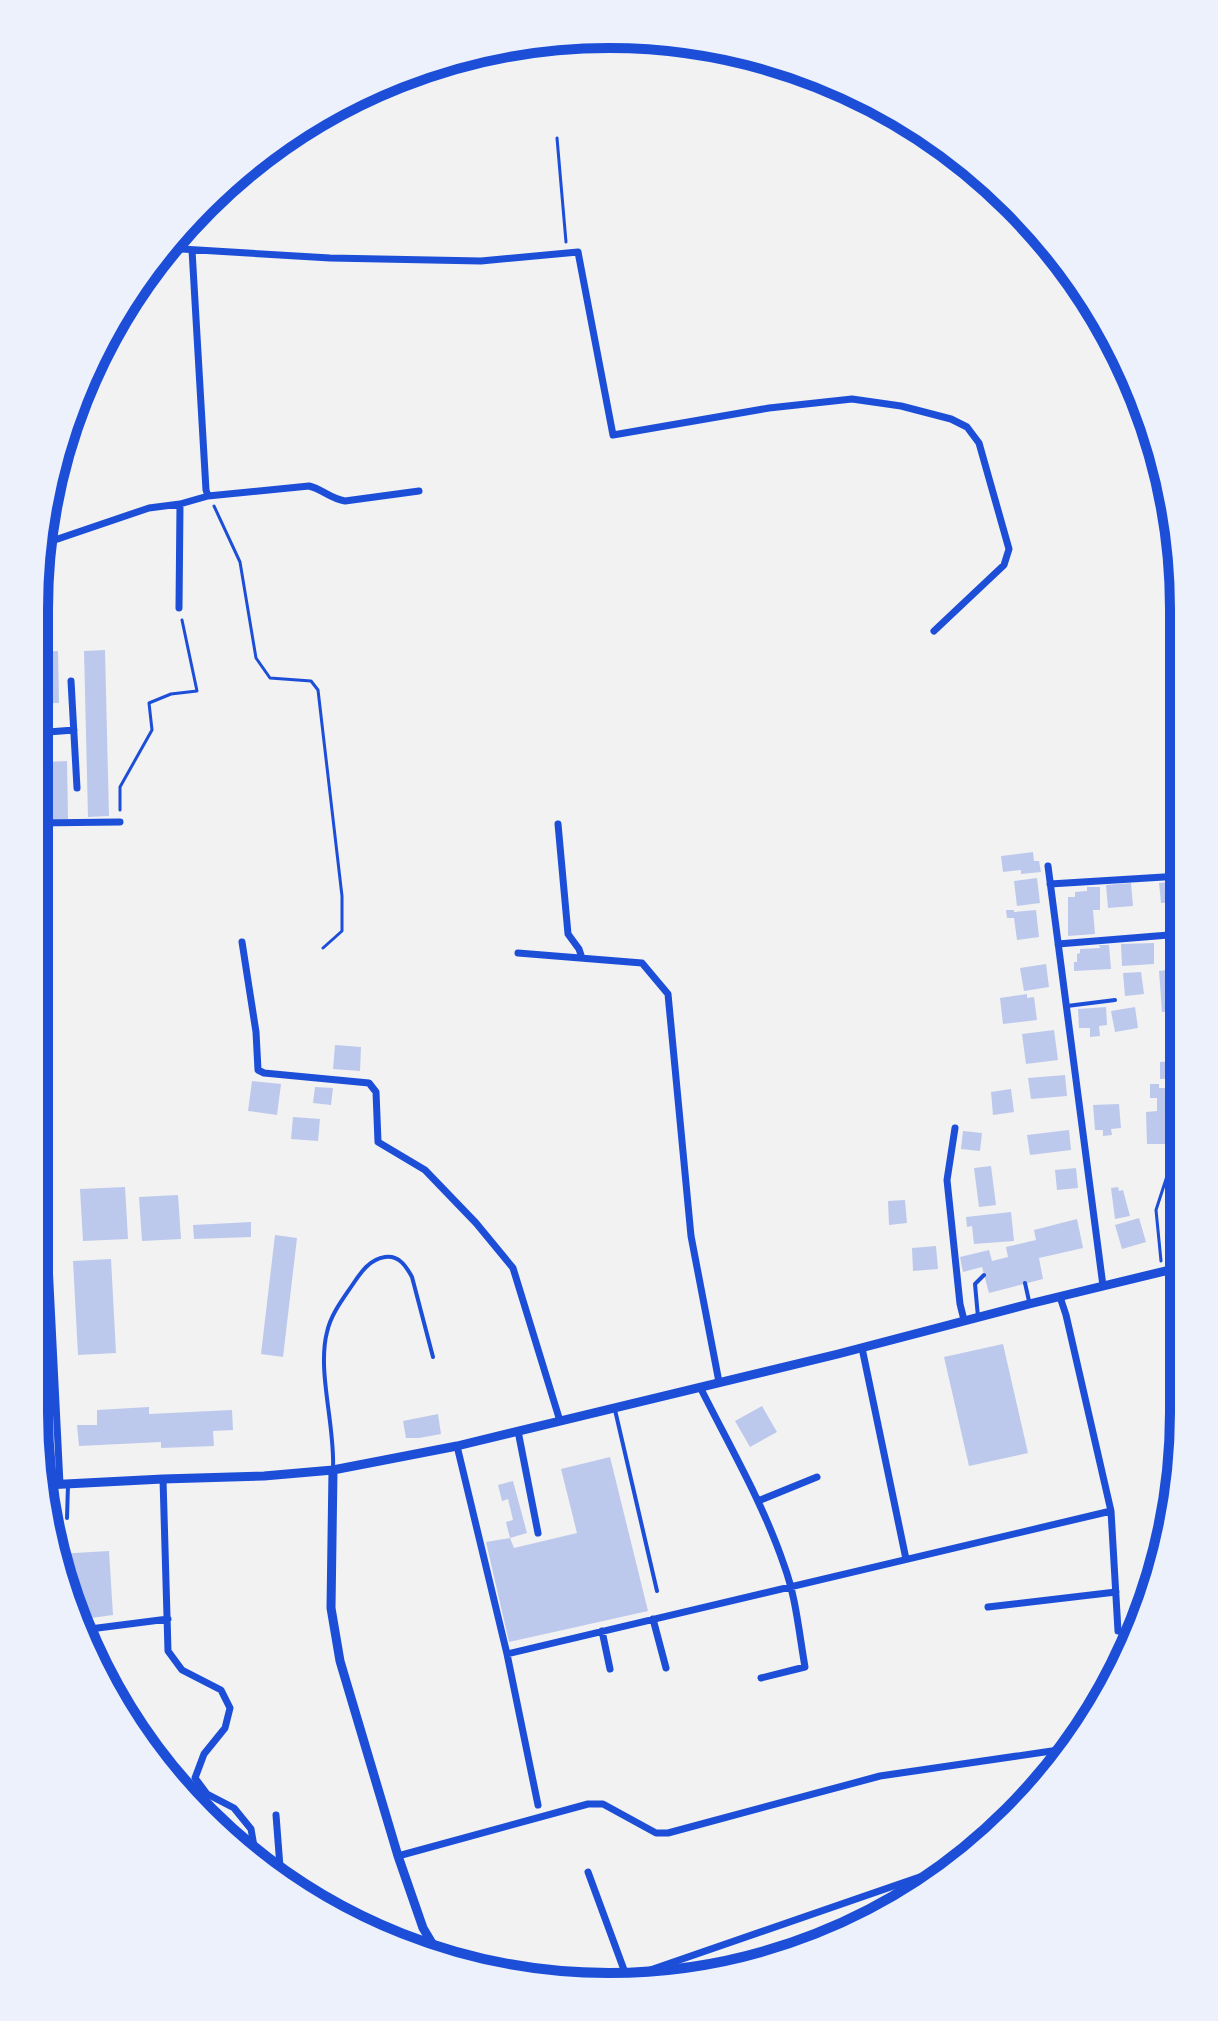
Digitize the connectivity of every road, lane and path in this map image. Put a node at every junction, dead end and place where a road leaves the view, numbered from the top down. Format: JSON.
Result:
{"nodes":[{"id":1,"x":557,"y":138,"type":"dead end"},
{"id":2,"x":179,"y":249,"type":"edge"},
{"id":3,"x":192,"y":250,"type":"junction"},
{"id":4,"x":567,"y":253,"type":"junction"},
{"id":5,"x":419,"y":491,"type":"dead end"},
{"id":6,"x":208,"y":496,"type":"junction"},
{"id":7,"x":180,"y":504,"type":"junction"},
{"id":8,"x":52,"y":541,"type":"edge"},
{"id":9,"x":179,"y":608,"type":"joint"},
{"id":10,"x":934,"y":631,"type":"dead end"},
{"id":11,"x":71,"y":681,"type":"dead end"},
{"id":12,"x":74,"y":730,"type":"junction"},
{"id":13,"x":48,"y":732,"type":"edge"},
{"id":14,"x":77,"y":788,"type":"dead end"},
{"id":15,"x":120,"y":822,"type":"joint"},
{"id":16,"x":48,"y":823,"type":"edge"},
{"id":17,"x":558,"y":824,"type":"dead end"},
{"id":18,"x":1048,"y":866,"type":"dead end"},
{"id":19,"x":1170,"y":877,"type":"edge"},
{"id":20,"x":1050,"y":884,"type":"junction"},
{"id":21,"x":1170,"y":935,"type":"edge"},
{"id":22,"x":242,"y":942,"type":"dead end"},
{"id":23,"x":1058,"y":944,"type":"junction"},
{"id":24,"x":323,"y":948,"type":"dead end"},
{"id":25,"x":518,"y":953,"type":"dead end"},
{"id":26,"x":582,"y":958,"type":"junction"},
{"id":27,"x":1115,"y":1000,"type":"dead end"},
{"id":28,"x":1067,"y":1006,"type":"junction"},
{"id":29,"x":955,"y":1128,"type":"dead end"},
{"id":30,"x":1170,"y":1167,"type":"edge"},
{"id":31,"x":48,"y":1208,"type":"edge"},
{"id":32,"x":1170,"y":1269,"type":"edge"},
{"id":33,"x":1162,"y":1271,"type":"junction"},
{"id":34,"x":984,"y":1275,"type":"dead end"},
{"id":35,"x":1025,"y":1283,"type":"dead end"},
{"id":36,"x":1103,"y":1286,"type":"junction"},
{"id":37,"x":1060,"y":1297,"type":"junction"},
{"id":38,"x":1029,"y":1304,"type":"junction"},
{"id":39,"x":978,"y":1317,"type":"junction"},
{"id":40,"x":964,"y":1320,"type":"junction"},
{"id":41,"x":862,"y":1348,"type":"junction"},
{"id":42,"x":433,"y":1357,"type":"dead end"},
{"id":43,"x":719,"y":1382,"type":"junction"},
{"id":44,"x":700,"y":1387,"type":"junction"},
{"id":45,"x":615,"y":1408,"type":"junction"},
{"id":46,"x":560,"y":1421,"type":"junction"},
{"id":47,"x":518,"y":1431,"type":"junction"},
{"id":48,"x":457,"y":1446,"type":"junction"},
{"id":49,"x":333,"y":1470,"type":"junction"},
{"id":50,"x":817,"y":1477,"type":"dead end"},
{"id":51,"x":163,"y":1479,"type":"junction"},
{"id":52,"x":64,"y":1484,"type":"junction"},
{"id":53,"x":53,"y":1485,"type":"edge"},
{"id":54,"x":758,"y":1501,"type":"junction"},
{"id":55,"x":1111,"y":1511,"type":"junction"},
{"id":56,"x":67,"y":1518,"type":"dead end"},
{"id":57,"x":538,"y":1533,"type":"dead end"},
{"id":58,"x":906,"y":1559,"type":"junction"},
{"id":59,"x":791,"y":1587,"type":"junction"},
{"id":60,"x":657,"y":1591,"type":"dead end"},
{"id":61,"x":1116,"y":1592,"type":"junction"},
{"id":62,"x":988,"y":1607,"type":"dead end"},
{"id":63,"x":168,"y":1619,"type":"junction"},
{"id":64,"x":653,"y":1619,"type":"junction"},
{"id":65,"x":92,"y":1629,"type":"edge"},
{"id":66,"x":602,"y":1631,"type":"junction"},
{"id":67,"x":1118,"y":1631,"type":"dead end"},
{"id":68,"x":507,"y":1654,"type":"junction"},
{"id":69,"x":666,"y":1668,"type":"dead end"},
{"id":70,"x":610,"y":1669,"type":"dead end"},
{"id":71,"x":761,"y":1678,"type":"dead end"},
{"id":72,"x":1057,"y":1750,"type":"edge"},
{"id":73,"x":538,"y":1805,"type":"dead end"},
{"id":74,"x":276,"y":1815,"type":"dead end"},
{"id":75,"x":254,"y":1846,"type":"edge"},
{"id":76,"x":398,"y":1856,"type":"junction"},
{"id":77,"x":280,"y":1866,"type":"edge"},
{"id":78,"x":588,"y":1872,"type":"dead end"},
{"id":79,"x":925,"y":1875,"type":"edge"},
{"id":80,"x":433,"y":1944,"type":"edge"},
{"id":81,"x":644,"y":1972,"type":"edge"},
{"id":82,"x":625,"y":1973,"type":"edge"}],
"edges":[{"from":1,"to":4,"type":"path"},
{"from":2,"to":3,"type":"street"},
{"from":3,"to":4,"type":"street"},
{"from":3,"to":6,"type":"street"},
{"from":4,"to":10,"type":"street"},
{"from":5,"to":6,"type":"street"},
{"from":6,"to":7,"type":"street"},
{"from":6,"to":24,"type":"path"},
{"from":7,"to":8,"type":"street"},
{"from":7,"to":9,"type":"street"},
{"from":9,"to":15,"type":"path"},
{"from":11,"to":12,"type":"street"},
{"from":12,"to":13,"type":"street"},
{"from":12,"to":14,"type":"street"},
{"from":15,"to":16,"type":"street"},
{"from":17,"to":26,"type":"street"},
{"from":18,"to":20,"type":"street"},
{"from":19,"to":20,"type":"street"},
{"from":20,"to":23,"type":"street"},
{"from":21,"to":23,"type":"street"},
{"from":22,"to":46,"type":"street"},
{"from":23,"to":28,"type":"street"},
{"from":25,"to":26,"type":"street"},
{"from":26,"to":43,"type":"street"},
{"from":27,"to":28,"type":"lane"},
{"from":28,"to":36,"type":"street"},
{"from":29,"to":40,"type":"street"},
{"from":30,"to":33,"type":"path"},
{"from":31,"to":52,"type":"street"},
{"from":32,"to":33,"type":"street"},
{"from":33,"to":36,"type":"street"},
{"from":34,"to":39,"type":"lane"},
{"from":35,"to":38,"type":"lane"},
{"from":36,"to":37,"type":"street"},
{"from":37,"to":38,"type":"street"},
{"from":37,"to":55,"type":"street"},
{"from":38,"to":39,"type":"street"},
{"from":39,"to":40,"type":"street"},
{"from":40,"to":41,"type":"street"},
{"from":41,"to":43,"type":"street"},
{"from":41,"to":58,"type":"street"},
{"from":42,"to":49,"type":"lane"},
{"from":43,"to":44,"type":"street"},
{"from":44,"to":45,"type":"street"},
{"from":44,"to":54,"type":"street"},
{"from":45,"to":46,"type":"street"},
{"from":45,"to":60,"type":"lane"},
{"from":46,"to":47,"type":"street"},
{"from":47,"to":48,"type":"street"},
{"from":47,"to":57,"type":"street"},
{"from":48,"to":49,"type":"street"},
{"from":48,"to":68,"type":"street"},
{"from":49,"to":51,"type":"street"},
{"from":49,"to":76,"type":"street"},
{"from":50,"to":54,"type":"street"},
{"from":51,"to":52,"type":"street"},
{"from":51,"to":63,"type":"street"},
{"from":52,"to":53,"type":"street"},
{"from":52,"to":56,"type":"lane"},
{"from":54,"to":59,"type":"street"},
{"from":55,"to":58,"type":"street"},
{"from":55,"to":61,"type":"street"},
{"from":58,"to":59,"type":"street"},
{"from":59,"to":64,"type":"street"},
{"from":59,"to":71,"type":"street"},
{"from":61,"to":62,"type":"street"},
{"from":61,"to":67,"type":"street"},
{"from":63,"to":65,"type":"street"},
{"from":63,"to":75,"type":"street"},
{"from":64,"to":66,"type":"street"},
{"from":64,"to":69,"type":"street"},
{"from":66,"to":68,"type":"street"},
{"from":66,"to":70,"type":"street"},
{"from":68,"to":73,"type":"street"},
{"from":72,"to":76,"type":"street"},
{"from":74,"to":77,"type":"street"},
{"from":76,"to":80,"type":"street"},
{"from":78,"to":82,"type":"street"},
{"from":79,"to":81,"type":"street"}]}
